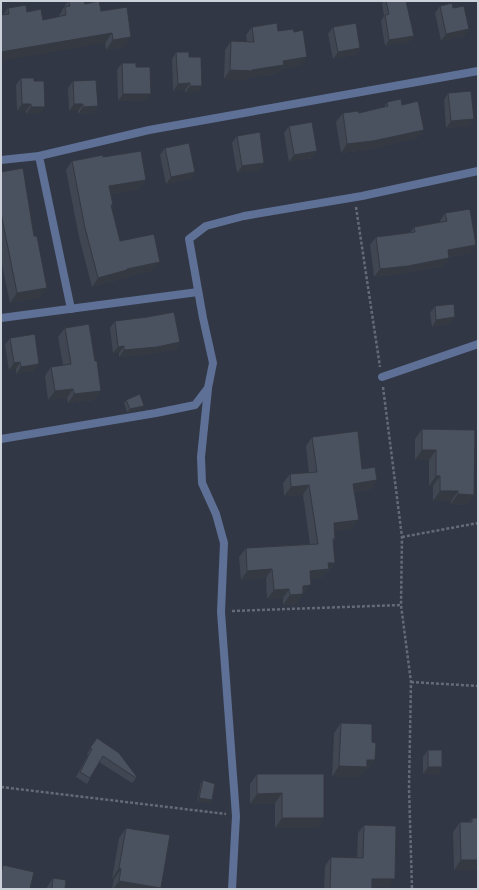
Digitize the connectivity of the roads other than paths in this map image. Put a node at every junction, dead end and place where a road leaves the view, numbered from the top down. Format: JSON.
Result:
{"nodes":[{"id":1,"x":478,"y":71,"type":"edge"},
{"id":2,"x":39,"y":156,"type":"junction"},
{"id":3,"x":1,"y":160,"type":"edge"},
{"id":4,"x":478,"y":171,"type":"edge"},
{"id":5,"x":198,"y":292,"type":"junction"},
{"id":6,"x":71,"y":309,"type":"junction"},
{"id":7,"x":1,"y":318,"type":"edge"},
{"id":8,"x":478,"y":344,"type":"edge"},
{"id":9,"x":382,"y":377,"type":"road end"},
{"id":10,"x":208,"y":388,"type":"junction"},
{"id":11,"x":1,"y":439,"type":"edge"},
{"id":12,"x":232,"y":889,"type":"edge"}],
"edges":[{"from":1,"to":2,"type":"street"},
{"from":2,"to":3,"type":"street"},
{"from":2,"to":6,"type":"street"},
{"from":4,"to":5,"type":"street"},
{"from":5,"to":6,"type":"street"},
{"from":5,"to":10,"type":"street"},
{"from":6,"to":7,"type":"street"},
{"from":8,"to":9,"type":"street"},
{"from":10,"to":11,"type":"street"},
{"from":10,"to":12,"type":"street"}]}
